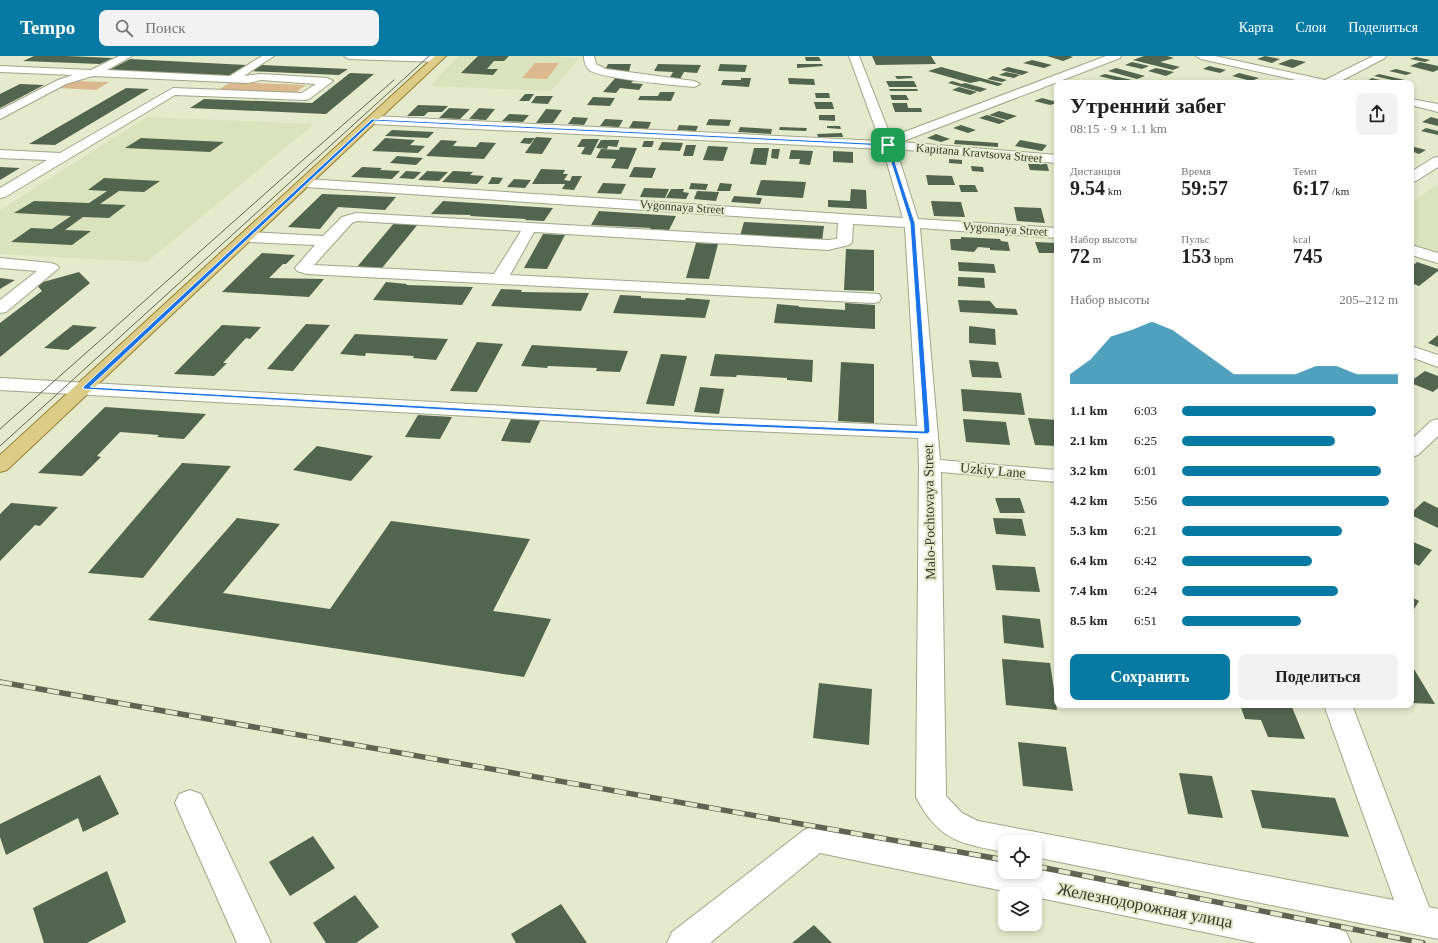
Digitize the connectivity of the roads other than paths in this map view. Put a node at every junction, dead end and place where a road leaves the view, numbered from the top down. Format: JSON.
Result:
{"nodes":[{"id":1,"x":127,"y":56,"type":"edge"},
{"id":2,"x":269,"y":56,"type":"edge"},
{"id":3,"x":349,"y":56,"type":"edge"},
{"id":4,"x":589,"y":56,"type":"edge"},
{"id":5,"x":854,"y":56,"type":"edge"},
{"id":6,"x":1116,"y":56,"type":"edge"},
{"id":7,"x":1201,"y":56,"type":"edge"},
{"id":8,"x":1381,"y":56,"type":"edge"},
{"id":9,"x":440,"y":57,"type":"edge"},
{"id":10,"x":21,"y":59,"type":"dead end"},
{"id":11,"x":0,"y":69,"type":"edge"},
{"id":12,"x":93,"y":73,"type":"junction"},
{"id":13,"x":232,"y":79,"type":"junction"},
{"id":14,"x":1310,"y":80,"type":"edge"},
{"id":15,"x":1334,"y":80,"type":"edge"},
{"id":16,"x":694,"y":84,"type":"dead end"},
{"id":17,"x":1414,"y":103,"type":"edge"},
{"id":18,"x":1438,"y":108,"type":"edge"},
{"id":19,"x":0,"y":115,"type":"edge"},
{"id":20,"x":374,"y":120,"type":"junction"},
{"id":21,"x":888,"y":145,"type":"junction"},
{"id":22,"x":0,"y":154,"type":"edge"},
{"id":23,"x":63,"y":157,"type":"junction"},
{"id":24,"x":1054,"y":160,"type":"edge"},
{"id":25,"x":1438,"y":161,"type":"edge"},
{"id":26,"x":1414,"y":176,"type":"edge"},
{"id":27,"x":306,"y":183,"type":"junction"},
{"id":28,"x":0,"y":194,"type":"edge"},
{"id":29,"x":846,"y":218,"type":"junction"},
{"id":30,"x":912,"y":223,"type":"junction"},
{"id":31,"x":526,"y":233,"type":"dead end"},
{"id":32,"x":1054,"y":233,"type":"edge"},
{"id":33,"x":248,"y":237,"type":"junction"},
{"id":34,"x":327,"y":241,"type":"junction"},
{"id":35,"x":1414,"y":251,"type":"edge"},
{"id":36,"x":1438,"y":258,"type":"edge"},
{"id":37,"x":0,"y":263,"type":"edge"},
{"id":38,"x":499,"y":279,"type":"junction"},
{"id":39,"x":873,"y":298,"type":"dead end"},
{"id":40,"x":0,"y":308,"type":"edge"},
{"id":41,"x":1414,"y":352,"type":"edge"},
{"id":42,"x":1438,"y":361,"type":"edge"},
{"id":43,"x":0,"y":384,"type":"edge"},
{"id":44,"x":85,"y":388,"type":"junction"},
{"id":45,"x":1438,"y":425,"type":"edge"},
{"id":46,"x":927,"y":432,"type":"junction"},
{"id":47,"x":1414,"y":448,"type":"edge"},
{"id":48,"x":930,"y":465,"type":"junction"},
{"id":49,"x":0,"y":466,"type":"edge"},
{"id":50,"x":1054,"y":476,"type":"edge"},
{"id":51,"x":1339,"y":708,"type":"edge"},
{"id":52,"x":190,"y":803,"type":"dead end"},
{"id":53,"x":998,"y":837,"type":"edge"},
{"id":54,"x":1042,"y":845,"type":"edge"},
{"id":55,"x":1428,"y":923,"type":"edge"},
{"id":56,"x":254,"y":943,"type":"edge"},
{"id":57,"x":684,"y":943,"type":"edge"},
{"id":58,"x":1334,"y":943,"type":"edge"}],
"edges":[{"from":1,"to":12,"type":"street"},
{"from":2,"to":13,"type":"street"},
{"from":3,"to":9,"type":"street"},
{"from":4,"to":16,"type":"street"},
{"from":5,"to":21,"type":"street","name":"Malo-Pochtovaya Street"},
{"from":6,"to":21,"type":"street"},
{"from":7,"to":14,"type":"street"},
{"from":8,"to":15,"type":"street"},
{"from":9,"to":20,"type":"main road"},
{"from":10,"to":11,"type":"street"},
{"from":11,"to":12,"type":"street"},
{"from":12,"to":13,"type":"street"},
{"from":12,"to":19,"type":"street"},
{"from":13,"to":23,"type":"street"},
{"from":17,"to":18,"type":"street"},
{"from":20,"to":21,"type":"street","name":"Kapitana Kravtsova Street"},
{"from":20,"to":27,"type":"main road"},
{"from":21,"to":24,"type":"street","name":"Kapitana Kravtsova Street"},
{"from":21,"to":30,"type":"street","name":"Malo-Pochtovaya Street"},
{"from":22,"to":23,"type":"street"},
{"from":23,"to":28,"type":"street"},
{"from":25,"to":26,"type":"street"},
{"from":27,"to":29,"type":"street","name":"Vygonnaya Street"},
{"from":27,"to":33,"type":"main road"},
{"from":29,"to":30,"type":"street","name":"Vygonnaya Street"},
{"from":29,"to":34,"type":"street"},
{"from":30,"to":32,"type":"street","name":"Vygonnaya Street"},
{"from":30,"to":46,"type":"street","name":"Malo-Pochtovaya Street"},
{"from":31,"to":38,"type":"street"},
{"from":33,"to":34,"type":"street"},
{"from":33,"to":44,"type":"main road"},
{"from":34,"to":38,"type":"street"},
{"from":35,"to":36,"type":"street"},
{"from":37,"to":40,"type":"street"},
{"from":38,"to":39,"type":"street"},
{"from":41,"to":42,"type":"street"},
{"from":43,"to":44,"type":"street"},
{"from":44,"to":46,"type":"street"},
{"from":44,"to":49,"type":"main road"},
{"from":45,"to":47,"type":"street"},
{"from":46,"to":48,"type":"street","name":"Malo-Pochtovaya Street"},
{"from":48,"to":50,"type":"street","name":"Uzkiy Lane"},
{"from":48,"to":53,"type":"street","name":"Malo-Pochtovaya Street"},
{"from":51,"to":55,"type":"street"},
{"from":52,"to":56,"type":"street"},
{"from":54,"to":55,"type":"street"},
{"from":57,"to":58,"type":"street","name":"Железнодорожная улица"}]}
